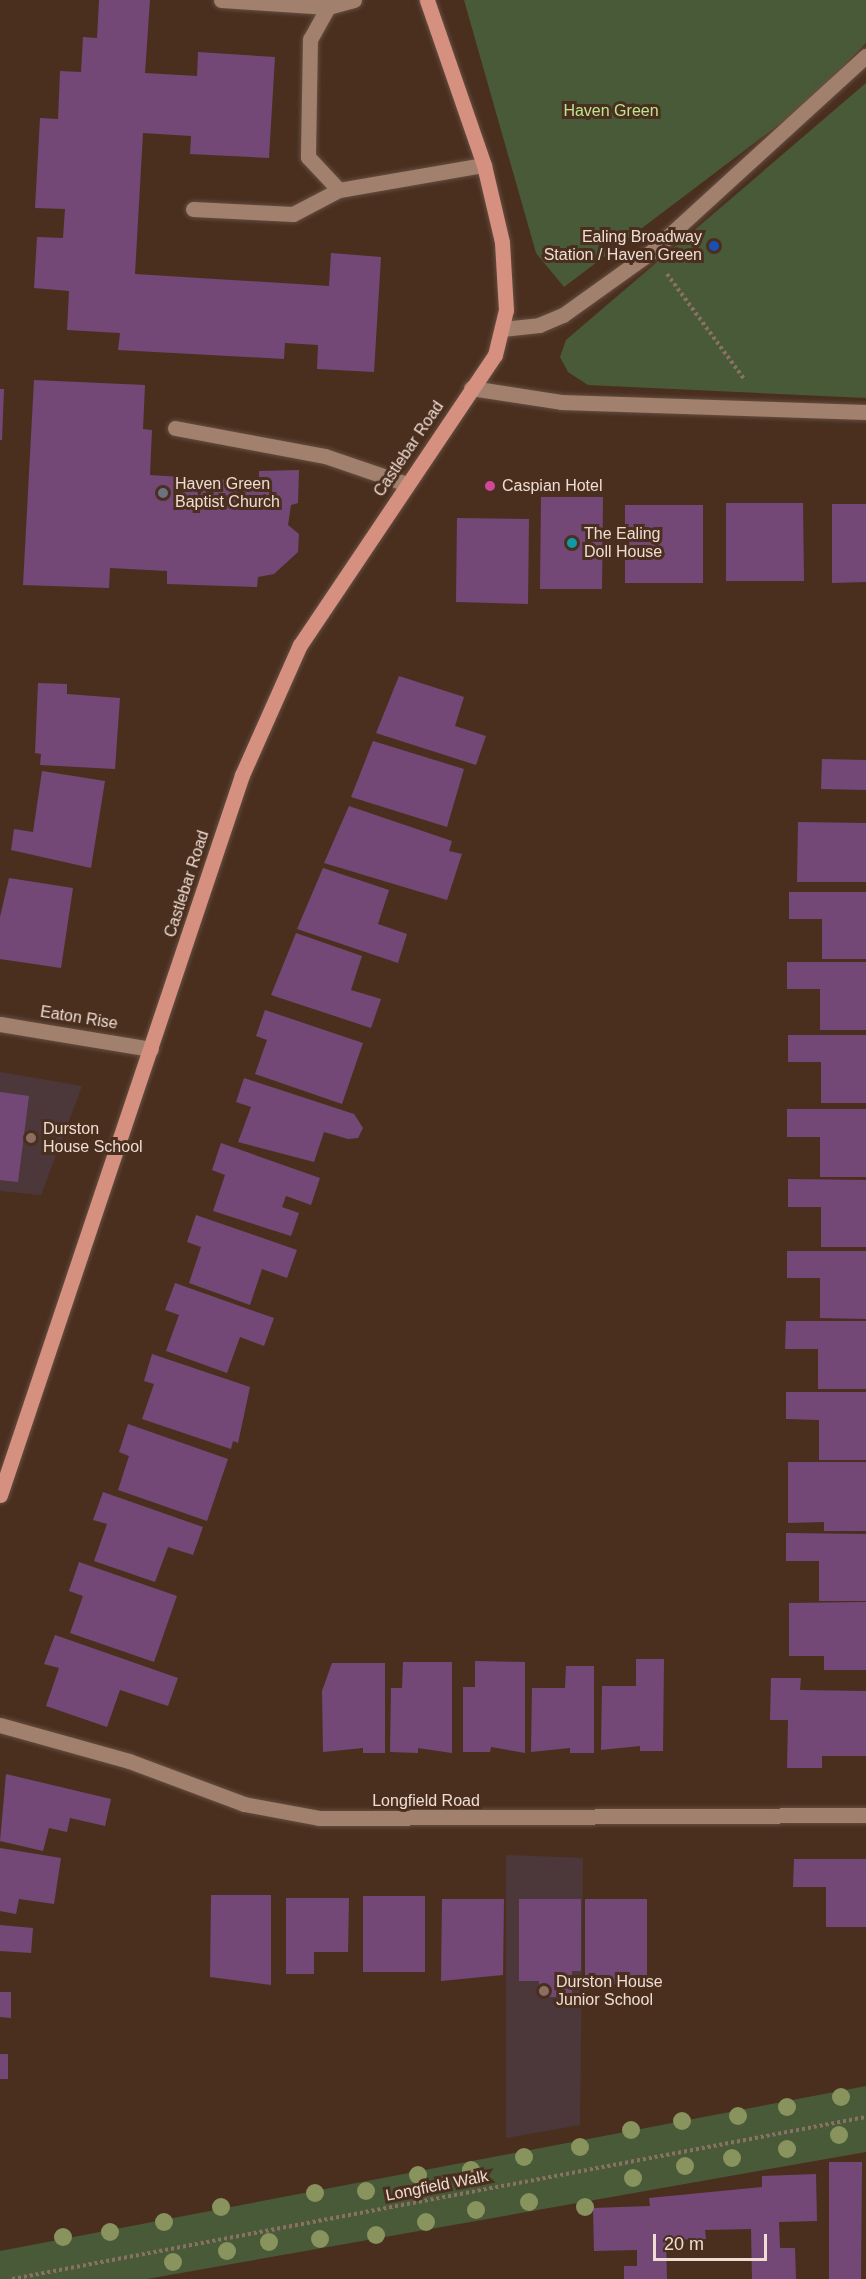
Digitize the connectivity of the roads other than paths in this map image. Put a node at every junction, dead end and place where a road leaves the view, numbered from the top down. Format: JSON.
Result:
{"nodes":[{"id":1,"x":221,"y":0,"type":"edge"},
{"id":2,"x":354,"y":0,"type":"edge"},
{"id":3,"x":427,"y":0,"type":"edge"},
{"id":4,"x":328,"y":7,"type":"junction"},
{"id":5,"x":866,"y":56,"type":"edge"},
{"id":6,"x":484,"y":165,"type":"junction"},
{"id":7,"x":339,"y":190,"type":"junction"},
{"id":8,"x":193,"y":209,"type":"dead end"},
{"id":9,"x":502,"y":329,"type":"junction"},
{"id":10,"x":471,"y":388,"type":"junction"},
{"id":11,"x":866,"y":412,"type":"edge"},
{"id":12,"x":176,"y":428,"type":"dead end"},
{"id":13,"x":407,"y":484,"type":"junction"},
{"id":14,"x":0,"y":1024,"type":"edge"},
{"id":15,"x":151,"y":1049,"type":"junction"},
{"id":16,"x":0,"y":1495,"type":"edge"},
{"id":17,"x":0,"y":1725,"type":"edge"},
{"id":18,"x":866,"y":1815,"type":"edge"}],
"edges":[{"from":1,"to":4,"type":"street"},
{"from":2,"to":4,"type":"street"},
{"from":3,"to":6,"type":"main road"},
{"from":4,"to":7,"type":"street"},
{"from":5,"to":9,"type":"street"},
{"from":6,"to":7,"type":"street"},
{"from":6,"to":9,"type":"main road"},
{"from":7,"to":8,"type":"street"},
{"from":9,"to":10,"type":"main road","name":"Castlebar Road"},
{"from":10,"to":11,"type":"street"},
{"from":10,"to":13,"type":"main road","name":"Castlebar Road"},
{"from":12,"to":13,"type":"street"},
{"from":13,"to":15,"type":"main road","name":"Castlebar Road"},
{"from":14,"to":15,"type":"street","name":"Eaton Rise"},
{"from":15,"to":16,"type":"main road","name":"Castlebar Road"},
{"from":17,"to":18,"type":"street","name":"Longfield Road"}]}
